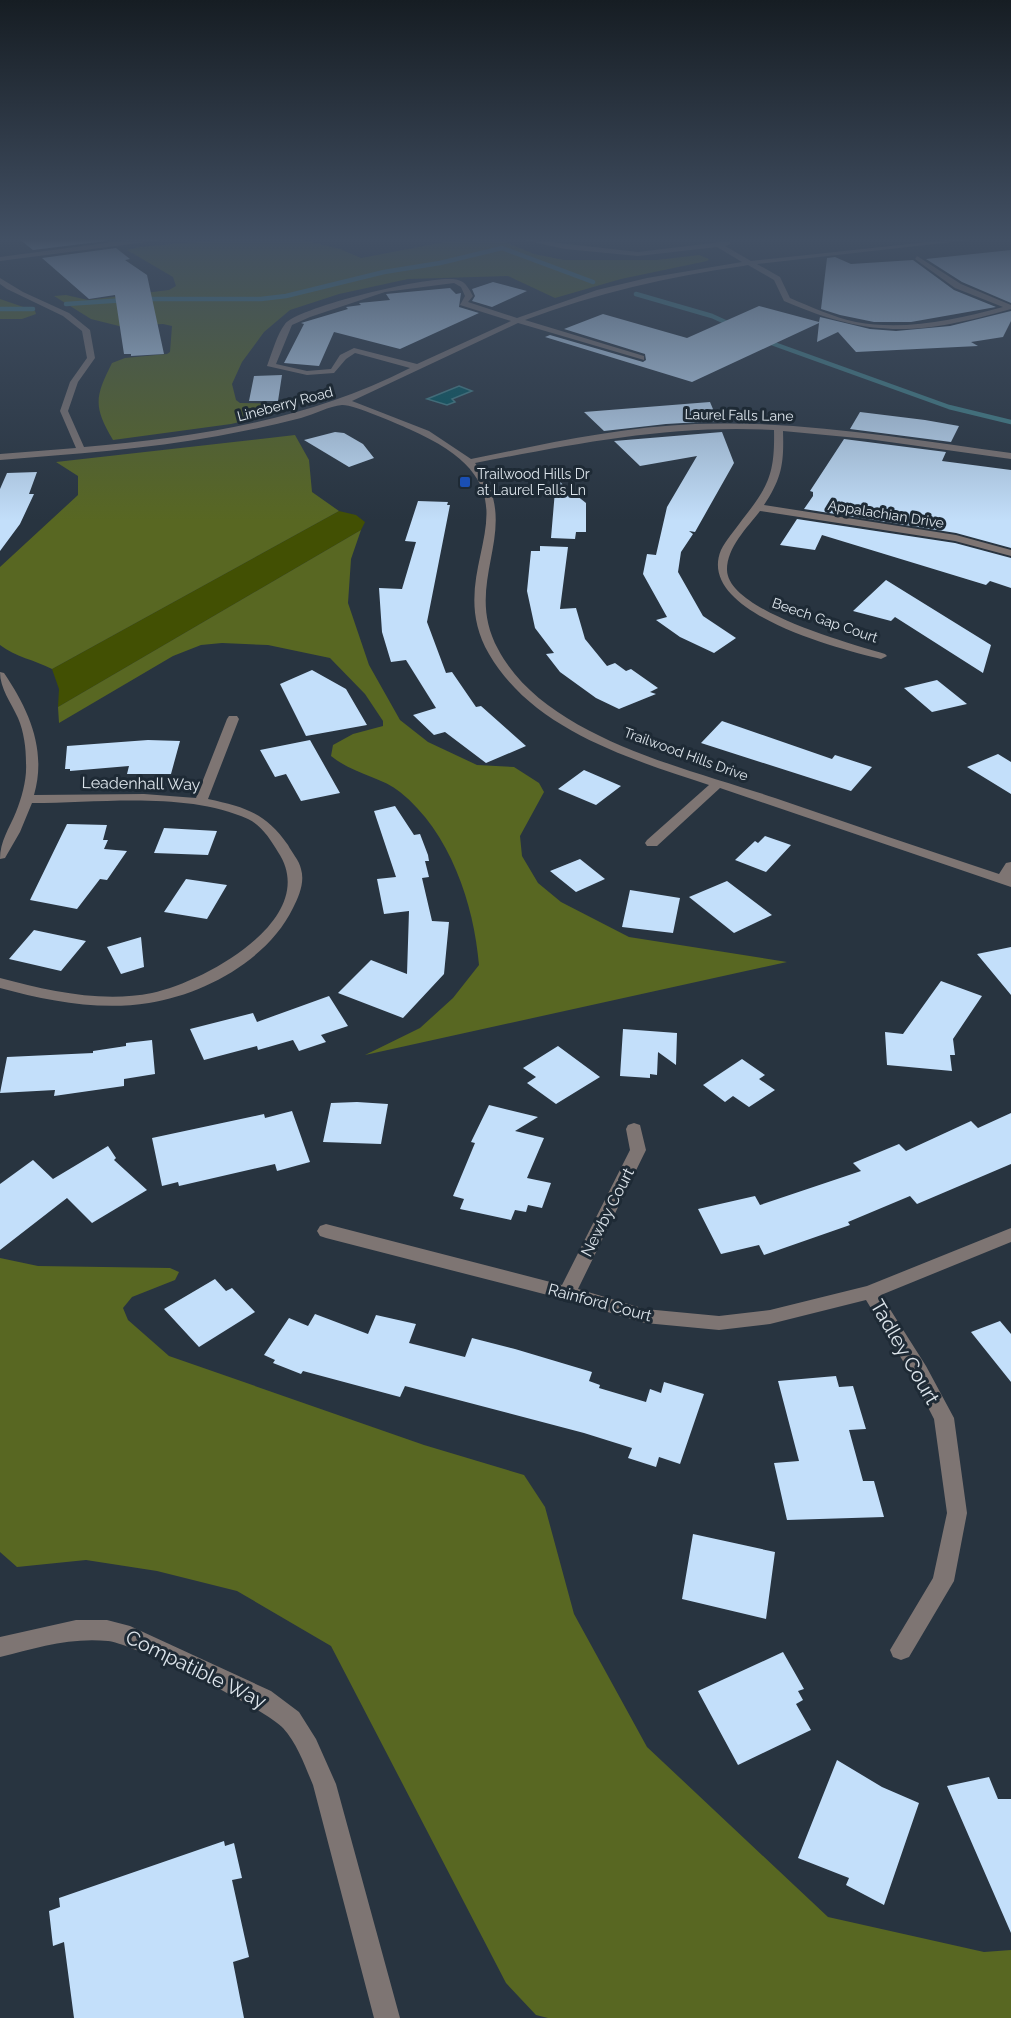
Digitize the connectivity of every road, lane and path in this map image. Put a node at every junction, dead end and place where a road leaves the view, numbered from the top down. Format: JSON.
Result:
{"nodes":[{"id":1,"x":86,"y":332,"type":"edge"},
{"id":2,"x":286,"y":332,"type":"edge"},
{"id":3,"x":492,"y":332,"type":"edge"},
{"id":4,"x":557,"y":332,"type":"edge"},
{"id":5,"x":641,"y":358,"type":"dead end"},
{"id":6,"x":417,"y":367,"type":"junction"},
{"id":7,"x":344,"y":401,"type":"junction"},
{"id":8,"x":778,"y":428,"type":"junction"},
{"id":9,"x":81,"y":450,"type":"junction"},
{"id":10,"x":1011,"y":456,"type":"edge"},
{"id":11,"x":0,"y":457,"type":"edge"},
{"id":12,"x":468,"y":462,"type":"junction"},
{"id":13,"x":756,"y":507,"type":"junction"},
{"id":14,"x":1011,"y":553,"type":"edge"},
{"id":15,"x":881,"y":656,"type":"dead end"},
{"id":16,"x":0,"y":675,"type":"edge"},
{"id":17,"x":233,"y":719,"type":"dead end"},
{"id":18,"x":718,"y":783,"type":"junction"},
{"id":19,"x":29,"y":799,"type":"junction"},
{"id":20,"x":201,"y":800,"type":"junction"},
{"id":21,"x":652,"y":843,"type":"dead end"},
{"id":22,"x":0,"y":855,"type":"edge"},
{"id":23,"x":1011,"y":866,"type":"edge"},
{"id":24,"x":1006,"y":882,"type":"edge"},
{"id":25,"x":0,"y":983,"type":"edge"},
{"id":26,"x":634,"y":1130,"type":"dead end"},
{"id":27,"x":326,"y":1231,"type":"dead end"},
{"id":28,"x":1011,"y":1235,"type":"edge"},
{"id":29,"x":870,"y":1292,"type":"junction"},
{"id":30,"x":567,"y":1293,"type":"junction"},
{"id":31,"x":0,"y":1647,"type":"edge"},
{"id":32,"x":901,"y":1650,"type":"dead end"},
{"id":33,"x":387,"y":2018,"type":"edge"}],
"edges":[{"from":1,"to":9,"type":"street"},
{"from":2,"to":6,"type":"street"},
{"from":3,"to":6,"type":"street","name":"Lineberry Road"},
{"from":4,"to":5,"type":"street"},
{"from":6,"to":7,"type":"street","name":"Lineberry Road"},
{"from":7,"to":9,"type":"street","name":"Lineberry Road"},
{"from":7,"to":12,"type":"street","name":"Trailwood Hills Drive"},
{"from":8,"to":10,"type":"street","name":"Laurel Falls Lane"},
{"from":8,"to":12,"type":"street","name":"Laurel Falls Lane"},
{"from":8,"to":13,"type":"street","name":"Beech Gap Court"},
{"from":9,"to":11,"type":"street","name":"Lineberry Road"},
{"from":12,"to":18,"type":"street","name":"Trailwood Hills Drive"},
{"from":13,"to":14,"type":"street","name":"Appalachian Drive"},
{"from":13,"to":15,"type":"street","name":"Beech Gap Court"},
{"from":16,"to":19,"type":"street"},
{"from":17,"to":20,"type":"street"},
{"from":18,"to":21,"type":"street"},
{"from":18,"to":24,"type":"street","name":"Trailwood Hills Drive"},
{"from":19,"to":20,"type":"street","name":"Leadenhall Way"},
{"from":19,"to":22,"type":"street"},
{"from":20,"to":25,"type":"street","name":"Leadenhall Way"},
{"from":23,"to":24,"type":"street"},
{"from":26,"to":30,"type":"street","name":"Newby Court"},
{"from":27,"to":30,"type":"street","name":"Rainford Court"},
{"from":28,"to":29,"type":"street","name":"Rainford Court"},
{"from":29,"to":30,"type":"street","name":"Rainford Court"},
{"from":29,"to":32,"type":"street","name":"Tadley Court"},
{"from":31,"to":33,"type":"street","name":"Compatible Way"}]}
